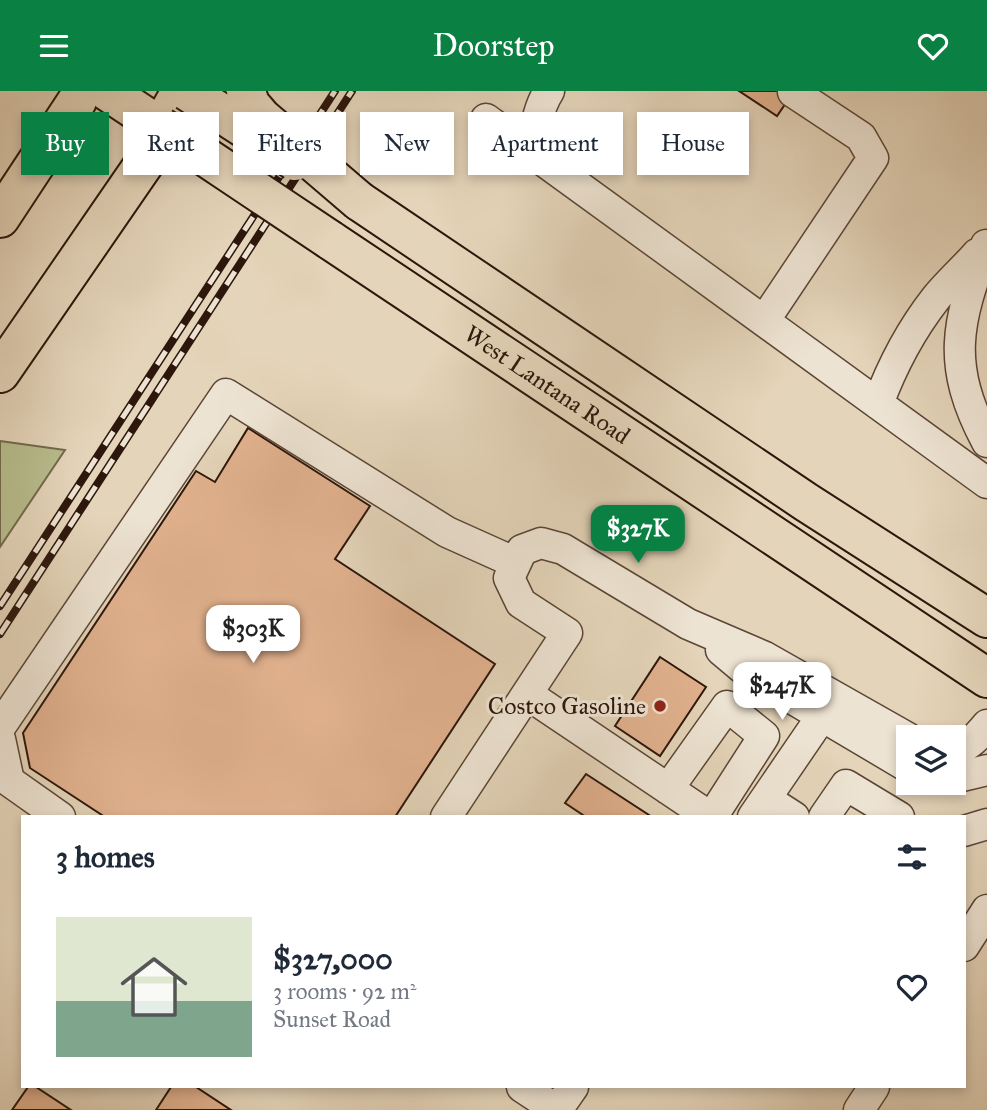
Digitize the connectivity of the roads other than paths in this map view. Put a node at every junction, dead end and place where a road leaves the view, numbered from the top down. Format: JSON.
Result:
{"nodes":[{"id":1,"x":181,"y":91,"type":"edge"},
{"id":2,"x":187,"y":91,"type":"edge"},
{"id":3,"x":246,"y":91,"type":"edge"},
{"id":4,"x":549,"y":91,"type":"edge"},
{"id":5,"x":793,"y":92,"type":"edge"},
{"id":6,"x":92,"y":96,"type":"edge"},
{"id":7,"x":128,"y":112,"type":"edge"},
{"id":8,"x":169,"y":112,"type":"edge"},
{"id":9,"x":539,"y":112,"type":"edge"},
{"id":10,"x":219,"y":166,"type":"edge"},
{"id":11,"x":136,"y":175,"type":"edge"},
{"id":12,"x":564,"y":175,"type":"edge"},
{"id":13,"x":359,"y":201,"type":"junction"},
{"id":14,"x":0,"y":218,"type":"edge"},
{"id":15,"x":987,"y":244,"type":"edge"},
{"id":16,"x":764,"y":321,"type":"junction"},
{"id":17,"x":0,"y":373,"type":"edge"},
{"id":18,"x":878,"y":404,"type":"junction"},
{"id":19,"x":987,"y":442,"type":"edge"},
{"id":20,"x":987,"y":483,"type":"edge"},
{"id":21,"x":516,"y":563,"type":"junction"},
{"id":22,"x":987,"y":618,"type":"edge"},
{"id":23,"x":987,"y":678,"type":"edge"},
{"id":24,"x":527,"y":694,"type":"junction"},
{"id":25,"x":831,"y":707,"type":"junction"},
{"id":26,"x":987,"y":725,"type":"edge"},
{"id":27,"x":0,"y":727,"type":"edge"},
{"id":28,"x":896,"y":733,"type":"edge"},
{"id":29,"x":0,"y":739,"type":"edge"},
{"id":30,"x":966,"y":746,"type":"edge"},
{"id":31,"x":896,"y":758,"type":"edge"},
{"id":32,"x":987,"y":770,"type":"edge"},
{"id":33,"x":966,"y":775,"type":"edge"},
{"id":34,"x":668,"y":789,"type":"junction"},
{"id":35,"x":759,"y":808,"type":"edge"},
{"id":36,"x":57,"y":815,"type":"edge"},
{"id":37,"x":447,"y":815,"type":"edge"},
{"id":38,"x":708,"y":815,"type":"edge"},
{"id":39,"x":712,"y":815,"type":"edge"},
{"id":40,"x":786,"y":815,"type":"edge"},
{"id":41,"x":825,"y":815,"type":"edge"},
{"id":42,"x":896,"y":815,"type":"edge"},
{"id":43,"x":987,"y":824,"type":"edge"},
{"id":44,"x":966,"y":830,"type":"edge"},
{"id":45,"x":987,"y":910,"type":"edge"},
{"id":46,"x":966,"y":943,"type":"edge"},
{"id":47,"x":524,"y":1088,"type":"edge"},
{"id":48,"x":572,"y":1088,"type":"edge"},
{"id":49,"x":873,"y":1088,"type":"edge"},
{"id":50,"x":557,"y":1110,"type":"edge"},
{"id":51,"x":859,"y":1110,"type":"edge"}],
"edges":[{"from":1,"to":8,"type":"main road"},
{"from":2,"to":13,"type":"main road","name":"West Lantana Road","bridge":true},
{"from":3,"to":13,"type":"main road","bridge":true},
{"from":4,"to":9,"type":"street"},
{"from":5,"to":16,"type":"street"},
{"from":6,"to":7,"type":"main road","name":"West Lantana Road"},
{"from":6,"to":14,"type":"main road"},
{"from":10,"to":23,"type":"main road","name":"West Lantana Road","bridge":true},
{"from":11,"to":17,"type":"main road"},
{"from":12,"to":16,"type":"street"},
{"from":13,"to":22,"type":"main road","name":"West Lantana Road"},
{"from":15,"to":18,"type":"street"},
{"from":15,"to":19,"type":"street"},
{"from":16,"to":18,"type":"street"},
{"from":18,"to":20,"type":"street"},
{"from":21,"to":24,"type":"street"},
{"from":21,"to":25,"type":"street"},
{"from":21,"to":27,"type":"street"},
{"from":24,"to":34,"type":"street"},
{"from":24,"to":37,"type":"street"},
{"from":25,"to":28,"type":"street"},
{"from":25,"to":31,"type":"street"},
{"from":25,"to":35,"type":"street"},
{"from":26,"to":30,"type":"street"},
{"from":29,"to":36,"type":"street"},
{"from":32,"to":33,"type":"street"},
{"from":34,"to":38,"type":"street"},
{"from":34,"to":39,"type":"street"},
{"from":35,"to":40,"type":"street"},
{"from":41,"to":42,"type":"street"},
{"from":43,"to":44,"type":"street"},
{"from":45,"to":46,"type":"street"},
{"from":47,"to":50,"type":"street"},
{"from":48,"to":50,"type":"street"},
{"from":49,"to":51,"type":"street"}]}
